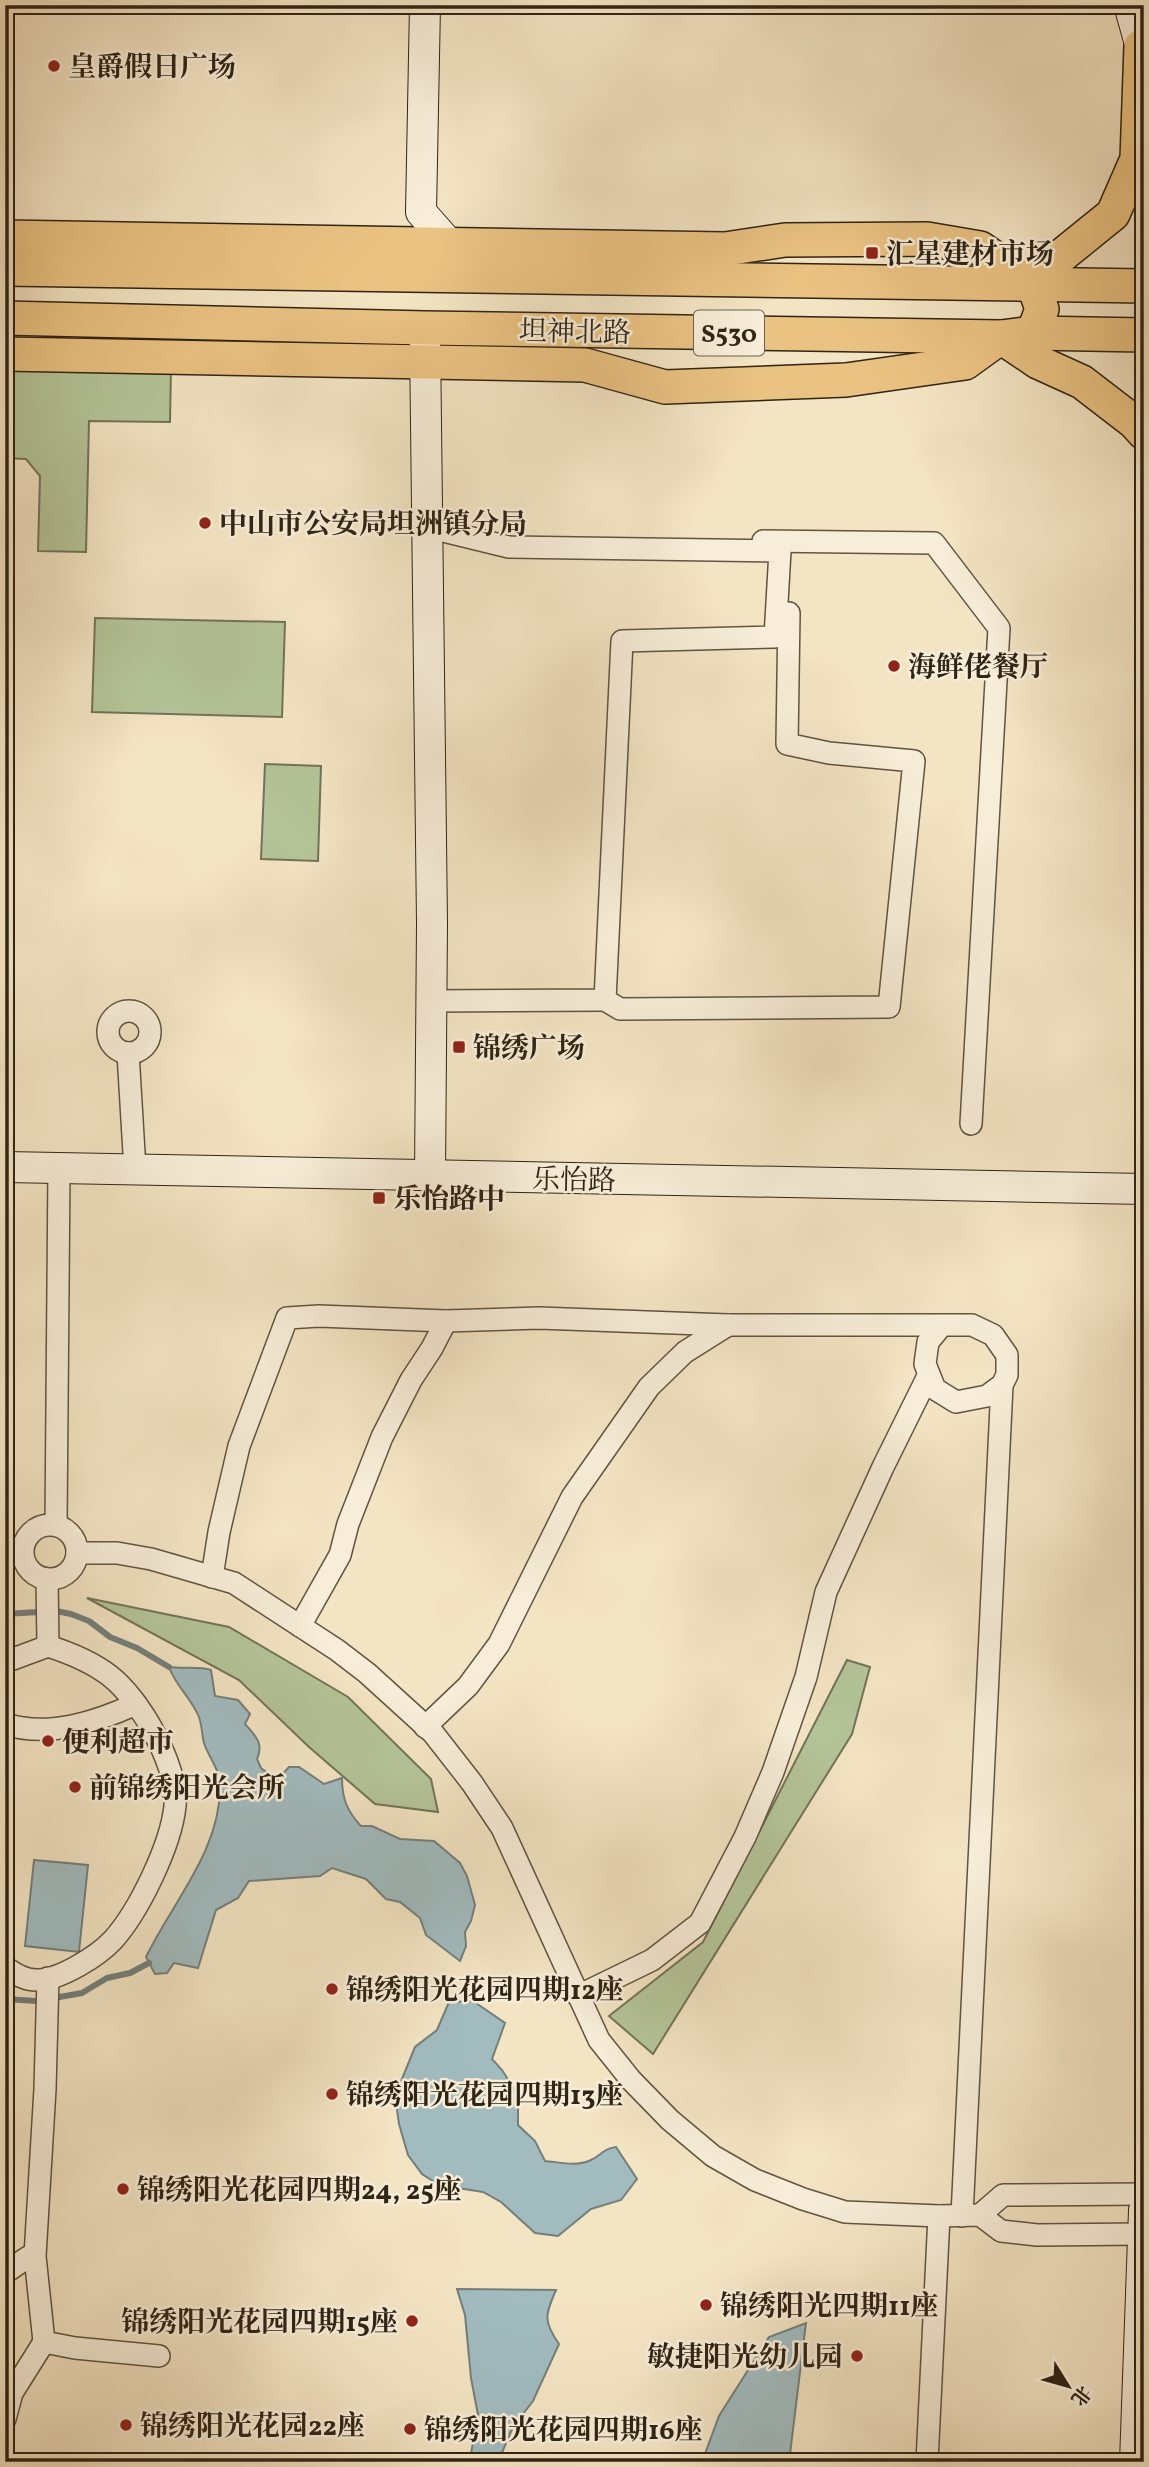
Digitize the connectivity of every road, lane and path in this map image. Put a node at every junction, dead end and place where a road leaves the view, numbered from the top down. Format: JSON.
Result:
{"nodes":[{"id":1,"x":425,"y":5,"type":"edge"},
{"id":2,"x":1129,"y":5,"type":"edge"},
{"id":3,"x":1142,"y":52,"type":"edge"},
{"id":4,"x":421,"y":212,"type":"junction"},
{"id":5,"x":5,"y":237,"type":"edge"},
{"id":6,"x":382,"y":244,"type":"junction"},
{"id":7,"x":451,"y":246,"type":"junction"},
{"id":8,"x":5,"y":269,"type":"edge"},
{"id":9,"x":344,"y":273,"type":"junction"},
{"id":10,"x":495,"y":275,"type":"junction"},
{"id":11,"x":1033,"y":284,"type":"junction"},
{"id":12,"x":1144,"y":286,"type":"edge"},
{"id":13,"x":5,"y":318,"type":"edge"},
{"id":14,"x":425,"y":328,"type":"junction"},
{"id":15,"x":1033,"y":333,"type":"junction"},
{"id":16,"x":1144,"y":335,"type":"edge"},
{"id":17,"x":1001,"y":337,"type":"junction"},
{"id":18,"x":5,"y":354,"type":"edge"},
{"id":19,"x":426,"y":362,"type":"junction"},
{"id":20,"x":1144,"y":433,"type":"edge"},
{"id":21,"x":428,"y":527,"type":"junction"},
{"id":22,"x":504,"y":545,"type":"junction"},
{"id":23,"x":949,"y":550,"type":"junction"},
{"id":24,"x":785,"y":551,"type":"junction"},
{"id":25,"x":605,"y":1000,"type":"junction"},
{"id":26,"x":430,"y":1001,"type":"junction"},
{"id":27,"x":128,"y":1053,"type":"dead end"},
{"id":28,"x":971,"y":1124,"type":"dead end"},
{"id":29,"x":5,"y":1167,"type":"edge"},
{"id":30,"x":59,"y":1168,"type":"junction"},
{"id":31,"x":135,"y":1170,"type":"junction"},
{"id":32,"x":430,"y":1176,"type":"junction"},
{"id":33,"x":1144,"y":1189,"type":"edge"},
{"id":34,"x":446,"y":1321,"type":"junction"},
{"id":35,"x":728,"y":1325,"type":"junction"},
{"id":36,"x":942,"y":1325,"type":"junction"},
{"id":37,"x":928,"y":1376,"type":"junction"},
{"id":38,"x":1002,"y":1385,"type":"junction"},
{"id":39,"x":56,"y":1525,"type":"junction"},
{"id":40,"x":14,"y":1548,"type":"edge"},
{"id":41,"x":77,"y":1553,"type":"junction"},
{"id":42,"x":212,"y":1577,"type":"junction"},
{"id":43,"x":47,"y":1579,"type":"junction"},
{"id":44,"x":300,"y":1626,"type":"junction"},
{"id":45,"x":48,"y":1646,"type":"junction"},
{"id":46,"x":5,"y":1662,"type":"edge"},
{"id":47,"x":136,"y":1704,"type":"junction"},
{"id":48,"x":5,"y":1724,"type":"edge"},
{"id":49,"x":425,"y":1727,"type":"junction"},
{"id":50,"x":5,"y":1967,"type":"edge"},
{"id":51,"x":48,"y":1978,"type":"junction"},
{"id":52,"x":578,"y":1996,"type":"junction"},
{"id":53,"x":1144,"y":2194,"type":"edge"},
{"id":54,"x":971,"y":2215,"type":"junction"},
{"id":55,"x":939,"y":2216,"type":"junction"},
{"id":56,"x":1143,"y":2222,"type":"edge"},
{"id":57,"x":28,"y":2257,"type":"dead end"},
{"id":58,"x":5,"y":2273,"type":"edge"},
{"id":59,"x":44,"y":2342,"type":"junction"},
{"id":60,"x":159,"y":2356,"type":"dead end"},
{"id":61,"x":6,"y":2409,"type":"edge"},
{"id":62,"x":927,"y":2462,"type":"edge"},
{"id":63,"x":1135,"y":2462,"type":"edge"}],
"edges":[{"from":1,"to":4,"type":"street"},
{"from":2,"to":3,"type":"street"},
{"from":3,"to":11,"type":"main road"},
{"from":4,"to":6,"type":"street"},
{"from":4,"to":7,"type":"street"},
{"from":5,"to":6,"type":"main road"},
{"from":6,"to":7,"type":"main road"},
{"from":6,"to":9,"type":"street"},
{"from":7,"to":10,"type":"street"},
{"from":7,"to":11,"type":"main road"},
{"from":8,"to":9,"type":"main road","name":"坦神北路","number":"S530"},
{"from":9,"to":10,"type":"main road","name":"坦神北路","number":"S530"},
{"from":10,"to":11,"type":"main road","name":"坦神北路","number":"S530"},
{"from":11,"to":12,"type":"main road","name":"坦神北路","number":"S530"},
{"from":11,"to":15,"type":"main road"},
{"from":13,"to":14,"type":"main road","name":"坦神北路","number":"S530"},
{"from":14,"to":17,"type":"main road","name":"坦神北路","number":"S530"},
{"from":14,"to":19,"type":"street"},
{"from":15,"to":16,"type":"main road","name":"坦神北路","number":"S530"},
{"from":15,"to":17,"type":"main road","name":"坦神北路","number":"S530"},
{"from":17,"to":19,"type":"main road"},
{"from":17,"to":20,"type":"main road"},
{"from":18,"to":19,"type":"main road"},
{"from":19,"to":21,"type":"street"},
{"from":21,"to":22,"type":"street"},
{"from":21,"to":26,"type":"street"},
{"from":22,"to":23,"type":"street"},
{"from":22,"to":24,"type":"street"},
{"from":23,"to":24,"type":"street"},
{"from":23,"to":28,"type":"street"},
{"from":24,"to":25,"type":"street"},
{"from":24,"to":25,"type":"street"},
{"from":25,"to":26,"type":"street"},
{"from":26,"to":32,"type":"street"},
{"from":27,"to":31,"type":"street"},
{"from":29,"to":30,"type":"street","name":"乐怡路"},
{"from":30,"to":31,"type":"street","name":"乐怡路"},
{"from":30,"to":39,"type":"street"},
{"from":31,"to":32,"type":"street","name":"乐怡路"},
{"from":32,"to":33,"type":"street","name":"乐怡路"},
{"from":34,"to":35,"type":"street"},
{"from":34,"to":42,"type":"street"},
{"from":34,"to":44,"type":"street"},
{"from":35,"to":36,"type":"street"},
{"from":35,"to":49,"type":"street"},
{"from":36,"to":37,"type":"street"},
{"from":36,"to":38,"type":"street"},
{"from":37,"to":38,"type":"street"},
{"from":37,"to":52,"type":"street"},
{"from":38,"to":54,"type":"street"},
{"from":39,"to":40,"type":"street"},
{"from":39,"to":41,"type":"street"},
{"from":40,"to":43,"type":"street"},
{"from":41,"to":42,"type":"street"},
{"from":41,"to":43,"type":"street"},
{"from":42,"to":44,"type":"street"},
{"from":43,"to":45,"type":"street"},
{"from":44,"to":49,"type":"street"},
{"from":45,"to":46,"type":"street"},
{"from":45,"to":47,"type":"street"},
{"from":47,"to":48,"type":"street"},
{"from":47,"to":51,"type":"street"},
{"from":49,"to":52,"type":"street"},
{"from":50,"to":51,"type":"street"},
{"from":51,"to":59,"type":"street"},
{"from":52,"to":55,"type":"street"},
{"from":53,"to":54,"type":"street"},
{"from":54,"to":55,"type":"street"},
{"from":54,"to":56,"type":"street"},
{"from":55,"to":62,"type":"street"},
{"from":56,"to":63,"type":"street"},
{"from":57,"to":58,"type":"street"},
{"from":59,"to":60,"type":"street"},
{"from":59,"to":61,"type":"street"}]}
